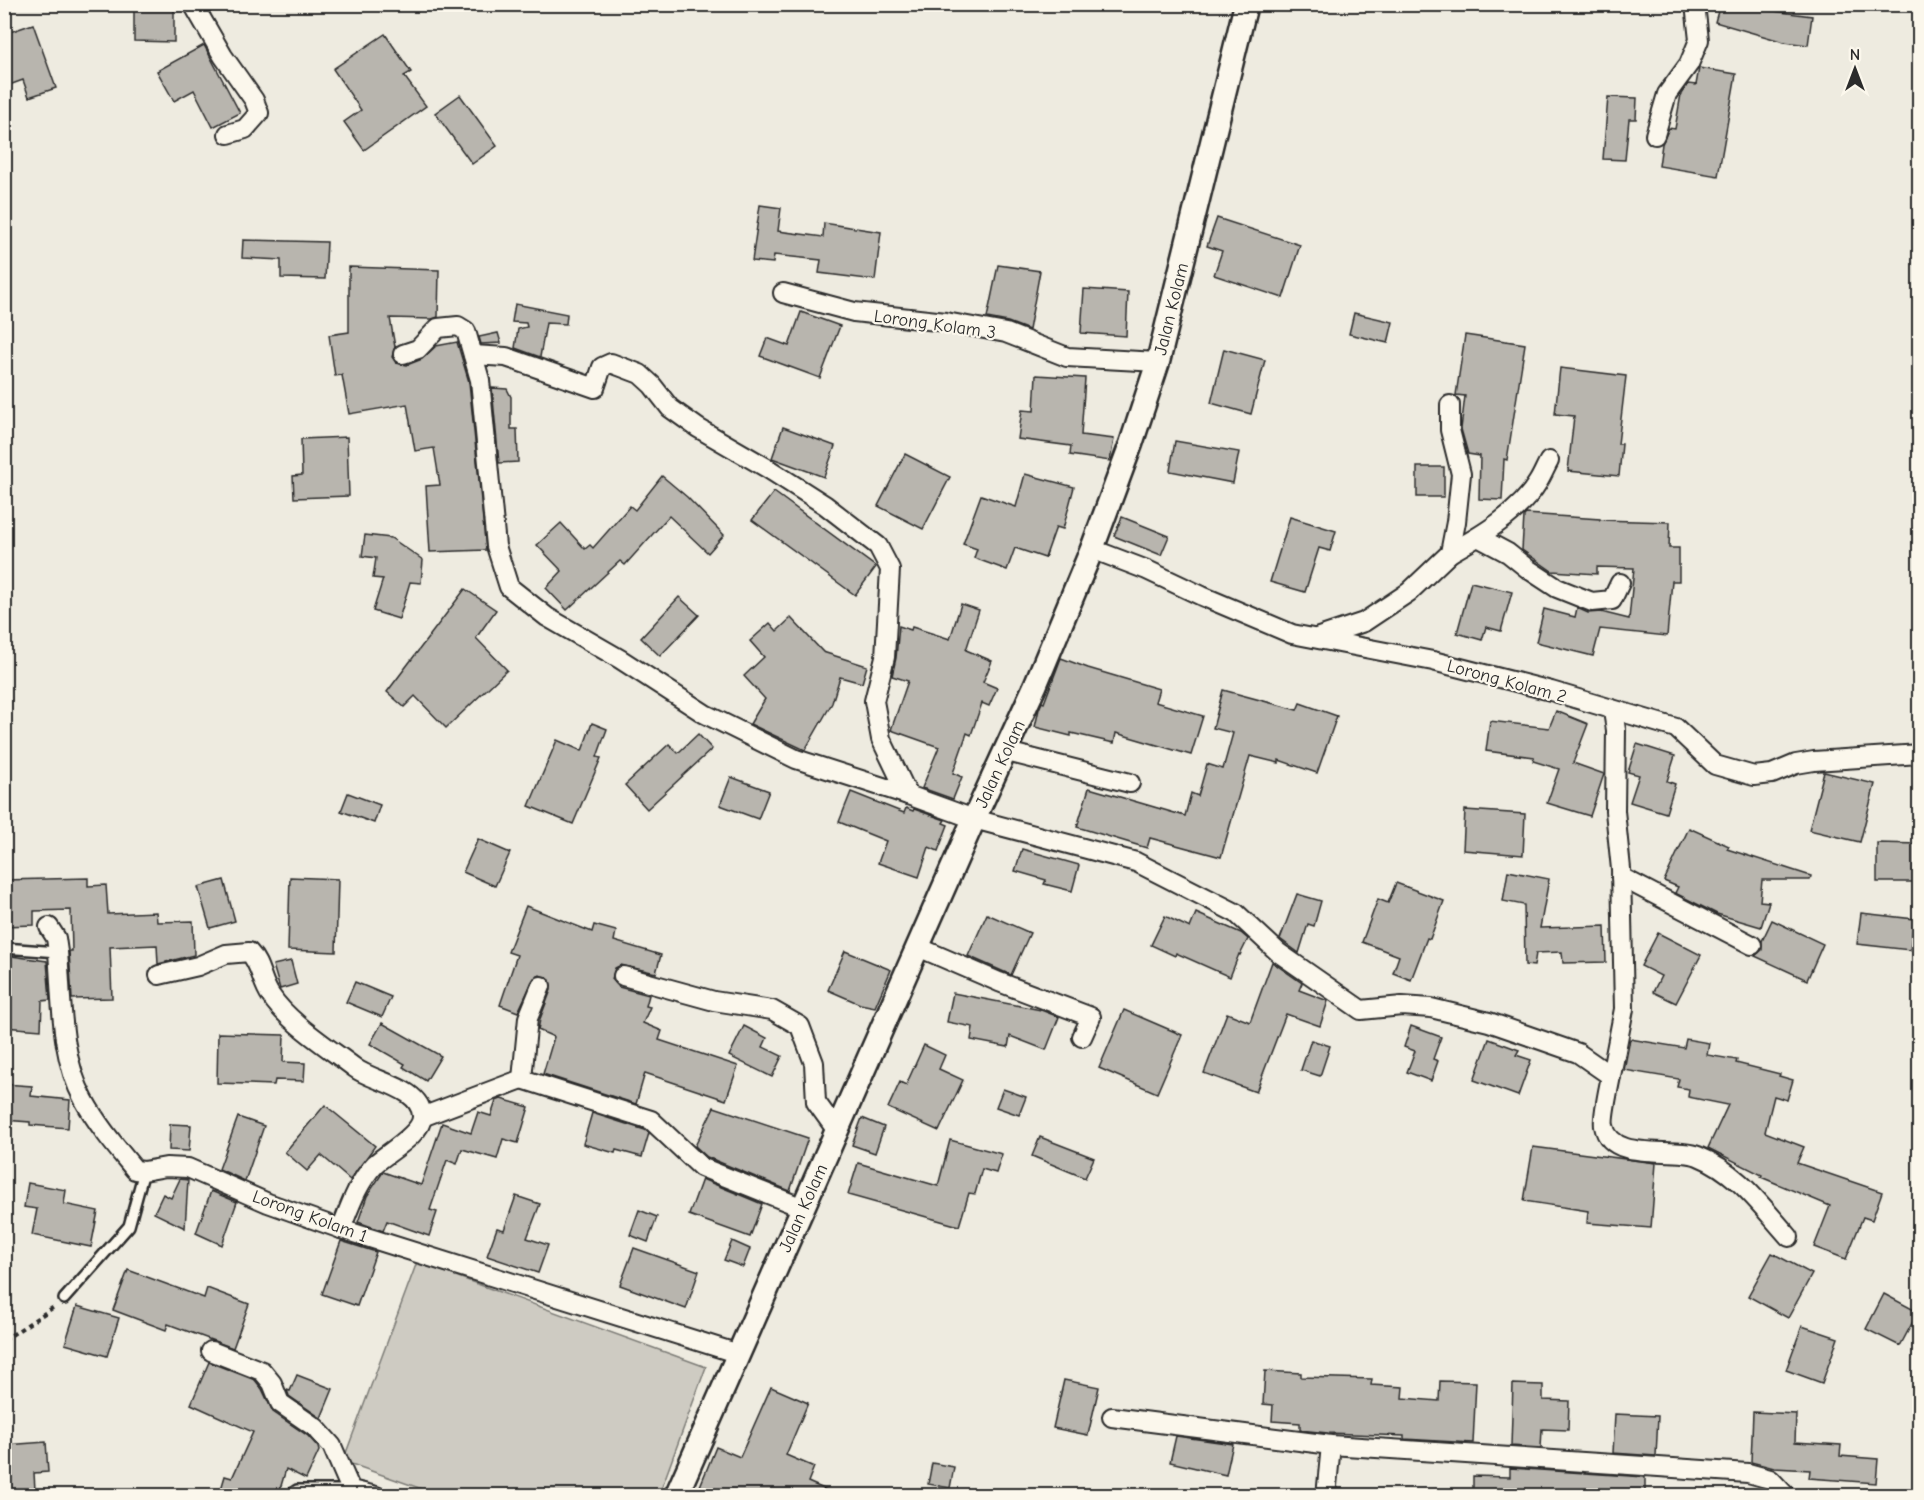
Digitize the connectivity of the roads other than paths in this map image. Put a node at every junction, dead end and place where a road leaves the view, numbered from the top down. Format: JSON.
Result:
{"nodes":[{"id":1,"x":193,"y":4,"type":"edge"},
{"id":2,"x":1246,"y":4,"type":"edge"},
{"id":3,"x":1695,"y":4,"type":"edge"},
{"id":4,"x":228,"y":134,"type":"dead end"},
{"id":5,"x":1655,"y":135,"type":"dead end"},
{"id":6,"x":783,"y":293,"type":"dead end"},
{"id":7,"x":403,"y":354,"type":"dead end"},
{"id":8,"x":473,"y":355,"type":"junction"},
{"id":9,"x":1158,"y":362,"type":"junction"},
{"id":10,"x":1450,"y":405,"type":"dead end"},
{"id":11,"x":1549,"y":461,"type":"dead end"},
{"id":12,"x":1478,"y":537,"type":"junction"},
{"id":13,"x":1092,"y":549,"type":"junction"},
{"id":14,"x":1450,"y":553,"type":"junction"},
{"id":15,"x":1620,"y":583,"type":"dead end"},
{"id":16,"x":1314,"y":639,"type":"junction"},
{"id":17,"x":1613,"y":711,"type":"junction"},
{"id":18,"x":1007,"y":752,"type":"junction"},
{"id":19,"x":1920,"y":754,"type":"edge"},
{"id":20,"x":1130,"y":783,"type":"dead end"},
{"id":21,"x":908,"y":795,"type":"junction"},
{"id":22,"x":974,"y":819,"type":"junction"},
{"id":23,"x":1621,"y":877,"type":"junction"},
{"id":24,"x":49,"y":927,"type":"dead end"},
{"id":25,"x":1752,"y":945,"type":"dead end"},
{"id":26,"x":918,"y":947,"type":"junction"},
{"id":27,"x":4,"y":948,"type":"edge"},
{"id":28,"x":58,"y":952,"type":"junction"},
{"id":29,"x":159,"y":975,"type":"dead end"},
{"id":30,"x":623,"y":976,"type":"dead end"},
{"id":31,"x":541,"y":986,"type":"dead end"},
{"id":32,"x":1082,"y":1037,"type":"dead end"},
{"id":33,"x":1611,"y":1076,"type":"junction"},
{"id":34,"x":522,"y":1079,"type":"junction"},
{"id":35,"x":422,"y":1117,"type":"junction"},
{"id":36,"x":837,"y":1131,"type":"junction"},
{"id":37,"x":144,"y":1172,"type":"junction"},
{"id":38,"x":803,"y":1208,"type":"junction"},
{"id":39,"x":340,"y":1229,"type":"junction"},
{"id":40,"x":1789,"y":1238,"type":"dead end"},
{"id":41,"x":64,"y":1299,"type":"road end"},
{"id":42,"x":212,"y":1351,"type":"dead end"},
{"id":43,"x":739,"y":1354,"type":"junction"},
{"id":44,"x":1112,"y":1417,"type":"dead end"},
{"id":45,"x":1330,"y":1445,"type":"junction"},
{"id":46,"x":351,"y":1490,"type":"junction"},
{"id":47,"x":288,"y":1496,"type":"edge"},
{"id":48,"x":376,"y":1496,"type":"edge"},
{"id":49,"x":676,"y":1496,"type":"edge"},
{"id":50,"x":1326,"y":1496,"type":"edge"},
{"id":51,"x":1786,"y":1496,"type":"edge"}],
"edges":[{"from":1,"to":4,"type":"street"},
{"from":2,"to":9,"type":"street","name":"Jalan Kolam"},
{"from":3,"to":5,"type":"street"},
{"from":6,"to":9,"type":"street","name":"Lorong Kolam 3"},
{"from":7,"to":8,"type":"street"},
{"from":8,"to":21,"type":"street"},
{"from":8,"to":21,"type":"street"},
{"from":9,"to":13,"type":"street","name":"Jalan Kolam"},
{"from":10,"to":14,"type":"street"},
{"from":11,"to":12,"type":"street"},
{"from":12,"to":14,"type":"street"},
{"from":12,"to":15,"type":"street"},
{"from":13,"to":16,"type":"street","name":"Lorong Kolam 2"},
{"from":13,"to":18,"type":"street","name":"Jalan Kolam"},
{"from":14,"to":16,"type":"street"},
{"from":16,"to":17,"type":"street","name":"Lorong Kolam 2"},
{"from":17,"to":19,"type":"street","name":"Lorong Kolam 2"},
{"from":17,"to":23,"type":"street"},
{"from":18,"to":20,"type":"street"},
{"from":18,"to":22,"type":"street","name":"Jalan Kolam"},
{"from":21,"to":22,"type":"street"},
{"from":22,"to":26,"type":"street","name":"Jalan Kolam"},
{"from":22,"to":33,"type":"street"},
{"from":23,"to":25,"type":"street"},
{"from":23,"to":33,"type":"street"},
{"from":24,"to":28,"type":"street"},
{"from":26,"to":32,"type":"street"},
{"from":26,"to":36,"type":"street","name":"Jalan Kolam"},
{"from":27,"to":28,"type":"lane"},
{"from":28,"to":37,"type":"street"},
{"from":29,"to":35,"type":"street"},
{"from":30,"to":36,"type":"street"},
{"from":31,"to":34,"type":"street"},
{"from":33,"to":40,"type":"street"},
{"from":34,"to":35,"type":"street"},
{"from":34,"to":38,"type":"street"},
{"from":35,"to":39,"type":"street"},
{"from":36,"to":38,"type":"street","name":"Jalan Kolam"},
{"from":37,"to":39,"type":"street","name":"Lorong Kolam 1"},
{"from":37,"to":41,"type":"lane"},
{"from":38,"to":43,"type":"street","name":"Jalan Kolam"},
{"from":39,"to":43,"type":"street","name":"Lorong Kolam 1"},
{"from":42,"to":46,"type":"street"},
{"from":43,"to":49,"type":"street","name":"Jalan Kolam"},
{"from":44,"to":45,"type":"street"},
{"from":45,"to":50,"type":"street"},
{"from":45,"to":51,"type":"street"},
{"from":46,"to":47,"type":"lane"},
{"from":46,"to":48,"type":"street"}]}
